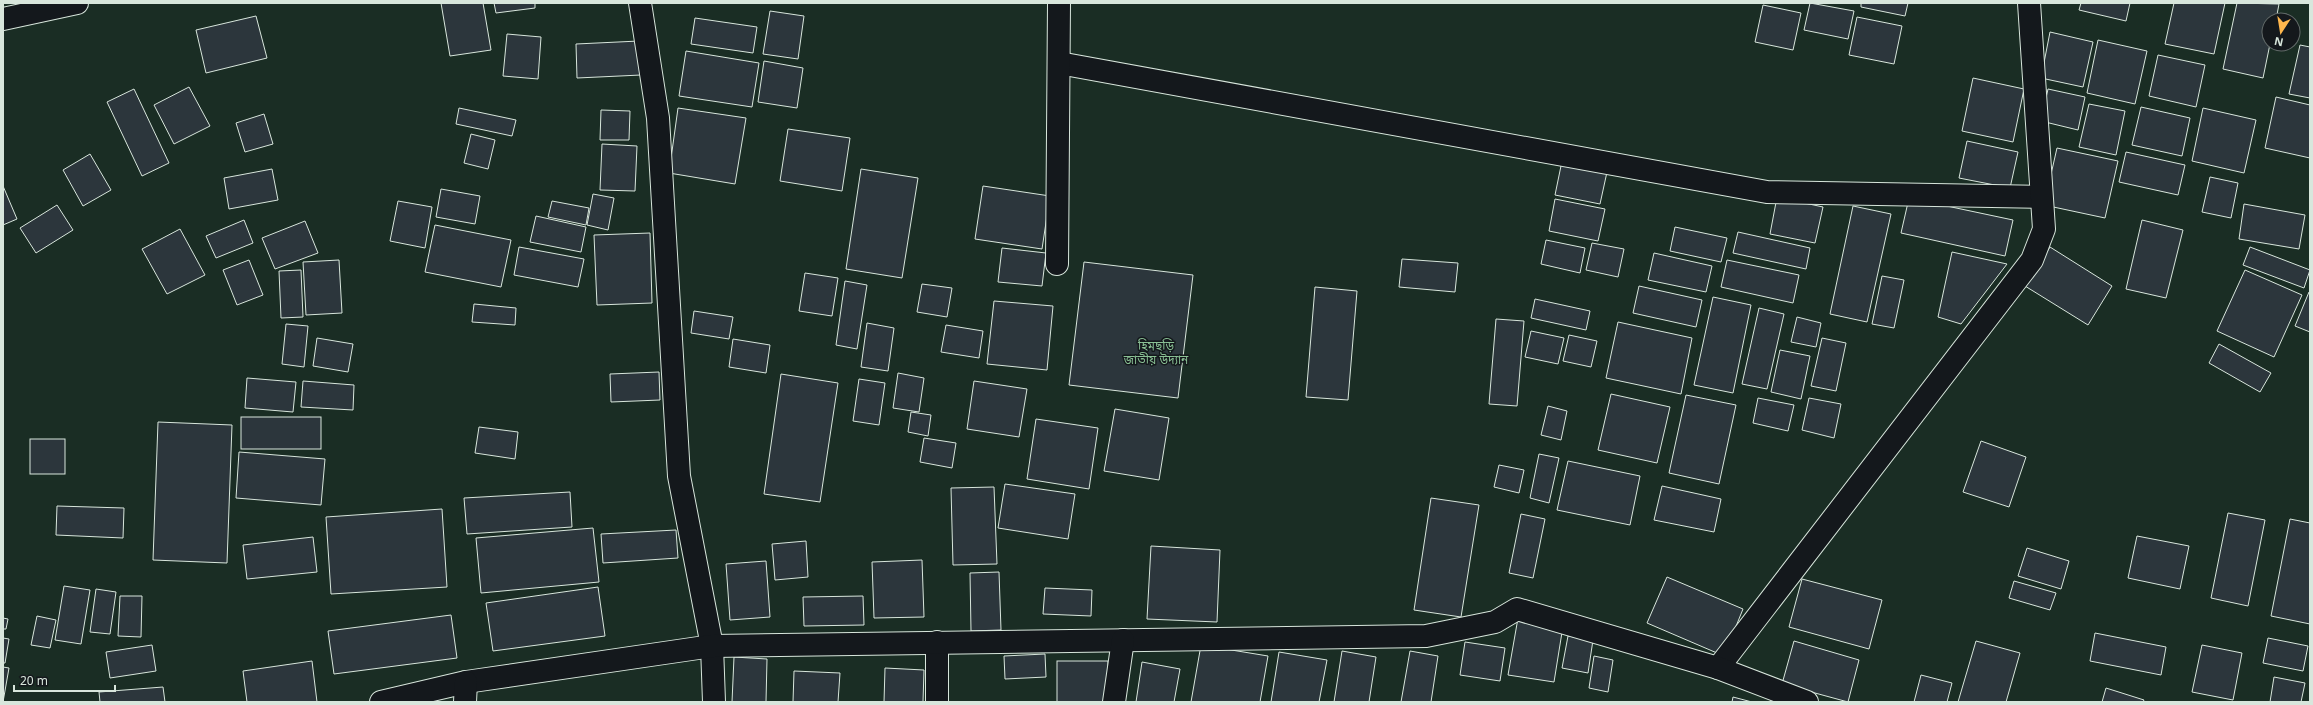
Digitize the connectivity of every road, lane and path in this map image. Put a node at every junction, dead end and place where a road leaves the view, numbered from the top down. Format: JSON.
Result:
{"nodes":[{"id":1,"x":77,"y":3,"type":"edge"},
{"id":2,"x":640,"y":3,"type":"edge"},
{"id":3,"x":1059,"y":3,"type":"edge"},
{"id":4,"x":2029,"y":3,"type":"edge"},
{"id":5,"x":3,"y":19,"type":"edge"},
{"id":6,"x":1059,"y":63,"type":"junction"},
{"id":7,"x":2041,"y":196,"type":"junction"},
{"id":8,"x":1057,"y":264,"type":"dead end"},
{"id":9,"x":1123,"y":640,"type":"junction"},
{"id":10,"x":937,"y":642,"type":"junction"},
{"id":11,"x":712,"y":646,"type":"junction"},
{"id":12,"x":1718,"y":668,"type":"junction"},
{"id":13,"x":466,"y":692,"type":"edge"},
{"id":14,"x":381,"y":702,"type":"edge"},
{"id":15,"x":714,"y":702,"type":"edge"},
{"id":16,"x":938,"y":702,"type":"edge"},
{"id":17,"x":1114,"y":702,"type":"edge"},
{"id":18,"x":1807,"y":702,"type":"edge"}],
"edges":[{"from":1,"to":5,"type":"street"},
{"from":2,"to":11,"type":"street"},
{"from":3,"to":6,"type":"street"},
{"from":4,"to":7,"type":"street"},
{"from":6,"to":7,"type":"street"},
{"from":6,"to":8,"type":"street"},
{"from":7,"to":12,"type":"street"},
{"from":9,"to":10,"type":"street"},
{"from":9,"to":12,"type":"street"},
{"from":9,"to":17,"type":"street"},
{"from":10,"to":11,"type":"street"},
{"from":10,"to":16,"type":"street"},
{"from":11,"to":13,"type":"street"},
{"from":11,"to":15,"type":"street"},
{"from":12,"to":18,"type":"street"},
{"from":13,"to":14,"type":"street"}]}
